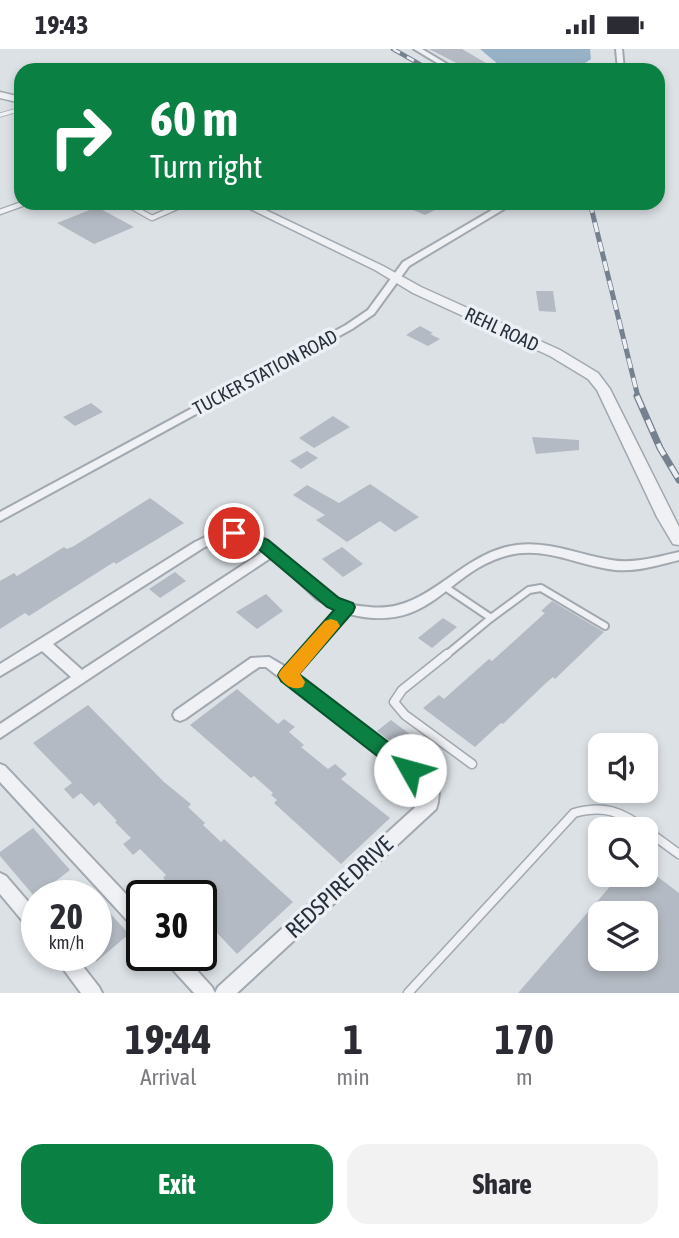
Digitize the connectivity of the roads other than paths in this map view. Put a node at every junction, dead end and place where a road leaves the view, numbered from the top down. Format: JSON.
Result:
{"nodes":[{"id":1,"x":418,"y":49,"type":"edge"},
{"id":2,"x":442,"y":63,"type":"edge"},
{"id":3,"x":138,"y":210,"type":"edge"},
{"id":4,"x":170,"y":210,"type":"edge"},
{"id":5,"x":257,"y":210,"type":"edge"},
{"id":6,"x":498,"y":210,"type":"edge"},
{"id":7,"x":394,"y":277,"type":"junction"},
{"id":8,"x":0,"y":517,"type":"edge"},
{"id":9,"x":679,"y":540,"type":"edge"},
{"id":10,"x":271,"y":551,"type":"junction"},
{"id":11,"x":679,"y":556,"type":"edge"},
{"id":12,"x":445,"y":587,"type":"junction"},
{"id":13,"x":347,"y":607,"type":"junction"},
{"id":14,"x":491,"y":618,"type":"junction"},
{"id":15,"x":605,"y":626,"type":"dead end"},
{"id":16,"x":43,"y":644,"type":"junction"},
{"id":17,"x":0,"y":671,"type":"edge"},
{"id":18,"x":288,"y":675,"type":"junction"},
{"id":19,"x":81,"y":678,"type":"junction"},
{"id":20,"x":180,"y":715,"type":"dead end"},
{"id":21,"x":0,"y":732,"type":"edge"},
{"id":22,"x":472,"y":764,"type":"dead end"},
{"id":23,"x":0,"y":771,"type":"edge"},
{"id":24,"x":628,"y":817,"type":"edge"},
{"id":25,"x":658,"y":839,"type":"edge"},
{"id":26,"x":679,"y":854,"type":"edge"},
{"id":27,"x":0,"y":881,"type":"edge"},
{"id":28,"x":21,"y":906,"type":"edge"},
{"id":29,"x":126,"y":907,"type":"edge"},
{"id":30,"x":75,"y":971,"type":"edge"},
{"id":31,"x":186,"y":971,"type":"edge"},
{"id":32,"x":93,"y":993,"type":"edge"},
{"id":33,"x":206,"y":993,"type":"edge"},
{"id":34,"x":223,"y":993,"type":"edge"},
{"id":35,"x":408,"y":993,"type":"edge"}],
"edges":[{"from":1,"to":2,"type":"street"},
{"from":3,"to":4,"type":"lane"},
{"from":5,"to":7,"type":"street","name":"REHL ROAD"},
{"from":6,"to":7,"type":"street","name":"TUCKER STATION ROAD"},
{"from":7,"to":8,"type":"street","name":"TUCKER STATION ROAD"},
{"from":7,"to":9,"type":"street","name":"REHL ROAD"},
{"from":10,"to":13,"type":"street"},
{"from":10,"to":16,"type":"street"},
{"from":10,"to":19,"type":"street"},
{"from":11,"to":12,"type":"street"},
{"from":12,"to":13,"type":"street"},
{"from":12,"to":14,"type":"lane"},
{"from":13,"to":18,"type":"street"},
{"from":14,"to":15,"type":"lane"},
{"from":14,"to":22,"type":"lane"},
{"from":16,"to":17,"type":"street"},
{"from":16,"to":19,"type":"street"},
{"from":18,"to":20,"type":"street","name":"REDSPIRE DRIVE"},
{"from":18,"to":34,"type":"street","name":"REDSPIRE DRIVE"},
{"from":19,"to":21,"type":"street"},
{"from":23,"to":29,"type":"street"},
{"from":24,"to":35,"type":"lane"},
{"from":25,"to":26,"type":"lane"},
{"from":27,"to":28,"type":"street"},
{"from":30,"to":32,"type":"street"},
{"from":31,"to":33,"type":"street"}]}
